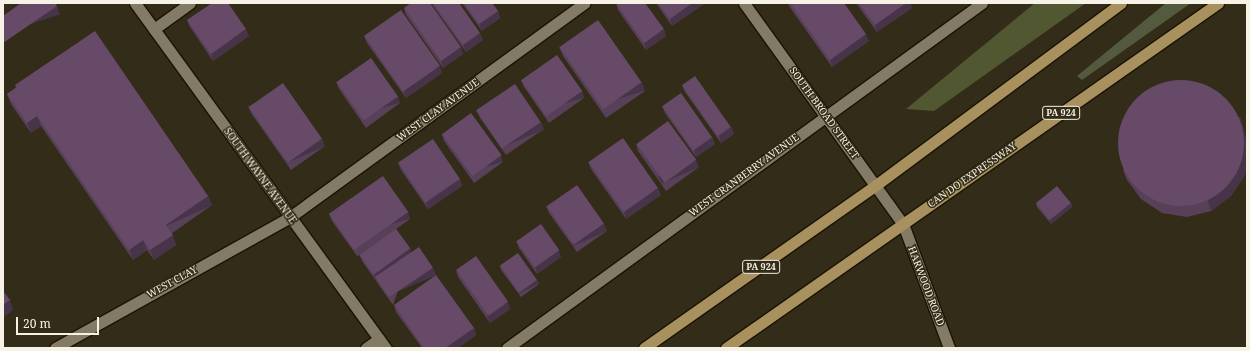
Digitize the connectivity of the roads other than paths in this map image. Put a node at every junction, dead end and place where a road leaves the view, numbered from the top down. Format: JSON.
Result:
{"nodes":[{"id":1,"x":135,"y":3,"type":"edge"},
{"id":2,"x":190,"y":3,"type":"edge"},
{"id":3,"x":585,"y":3,"type":"edge"},
{"id":4,"x":744,"y":3,"type":"edge"},
{"id":5,"x":982,"y":3,"type":"edge"},
{"id":6,"x":1121,"y":3,"type":"edge"},
{"id":7,"x":1218,"y":3,"type":"edge"},
{"id":8,"x":154,"y":29,"type":"junction"},
{"id":9,"x":826,"y":116,"type":"junction"},
{"id":10,"x":876,"y":185,"type":"junction"},
{"id":11,"x":290,"y":217,"type":"junction"},
{"id":12,"x":903,"y":224,"type":"junction"},
{"id":13,"x":379,"y":338,"type":"junction"},
{"id":14,"x":55,"y":348,"type":"edge"},
{"id":15,"x":366,"y":348,"type":"edge"},
{"id":16,"x":386,"y":348,"type":"edge"},
{"id":17,"x":507,"y":348,"type":"edge"},
{"id":18,"x":644,"y":348,"type":"edge"},
{"id":19,"x":726,"y":348,"type":"edge"},
{"id":20,"x":949,"y":348,"type":"edge"}],
"edges":[{"from":1,"to":8,"type":"street","name":"SOUTH WAYNE AVENUE"},
{"from":2,"to":8,"type":"street"},
{"from":3,"to":11,"type":"street","name":"WEST CLAY AVENUE"},
{"from":4,"to":9,"type":"street","name":"SOUTH BROAD STREET"},
{"from":5,"to":9,"type":"street","name":"WEST CRANBERRY AVENUE"},
{"from":6,"to":10,"type":"main road","number":"PA 924"},
{"from":7,"to":12,"type":"main road","name":"CAN DO EXPRESSWAY","number":"PA 924"},
{"from":8,"to":11,"type":"street","name":"SOUTH WAYNE AVENUE"},
{"from":9,"to":10,"type":"street","name":"SOUTH BROAD STREET"},
{"from":9,"to":17,"type":"street","name":"WEST CRANBERRY AVENUE"},
{"from":10,"to":12,"type":"street","name":"SOUTH BROAD STREET"},
{"from":10,"to":18,"type":"main road","number":"PA 924"},
{"from":11,"to":13,"type":"street","name":"SOUTH WAYNE AVENUE"},
{"from":11,"to":14,"type":"street","name":"WEST CLAY"},
{"from":12,"to":19,"type":"main road","name":"CAN DO EXPRESSWAY","number":"PA 924"},
{"from":12,"to":20,"type":"street","name":"HARWOOD ROAD"},
{"from":13,"to":15,"type":"street"},
{"from":13,"to":16,"type":"street","name":"SOUTH WAYNE AVENUE"}]}
